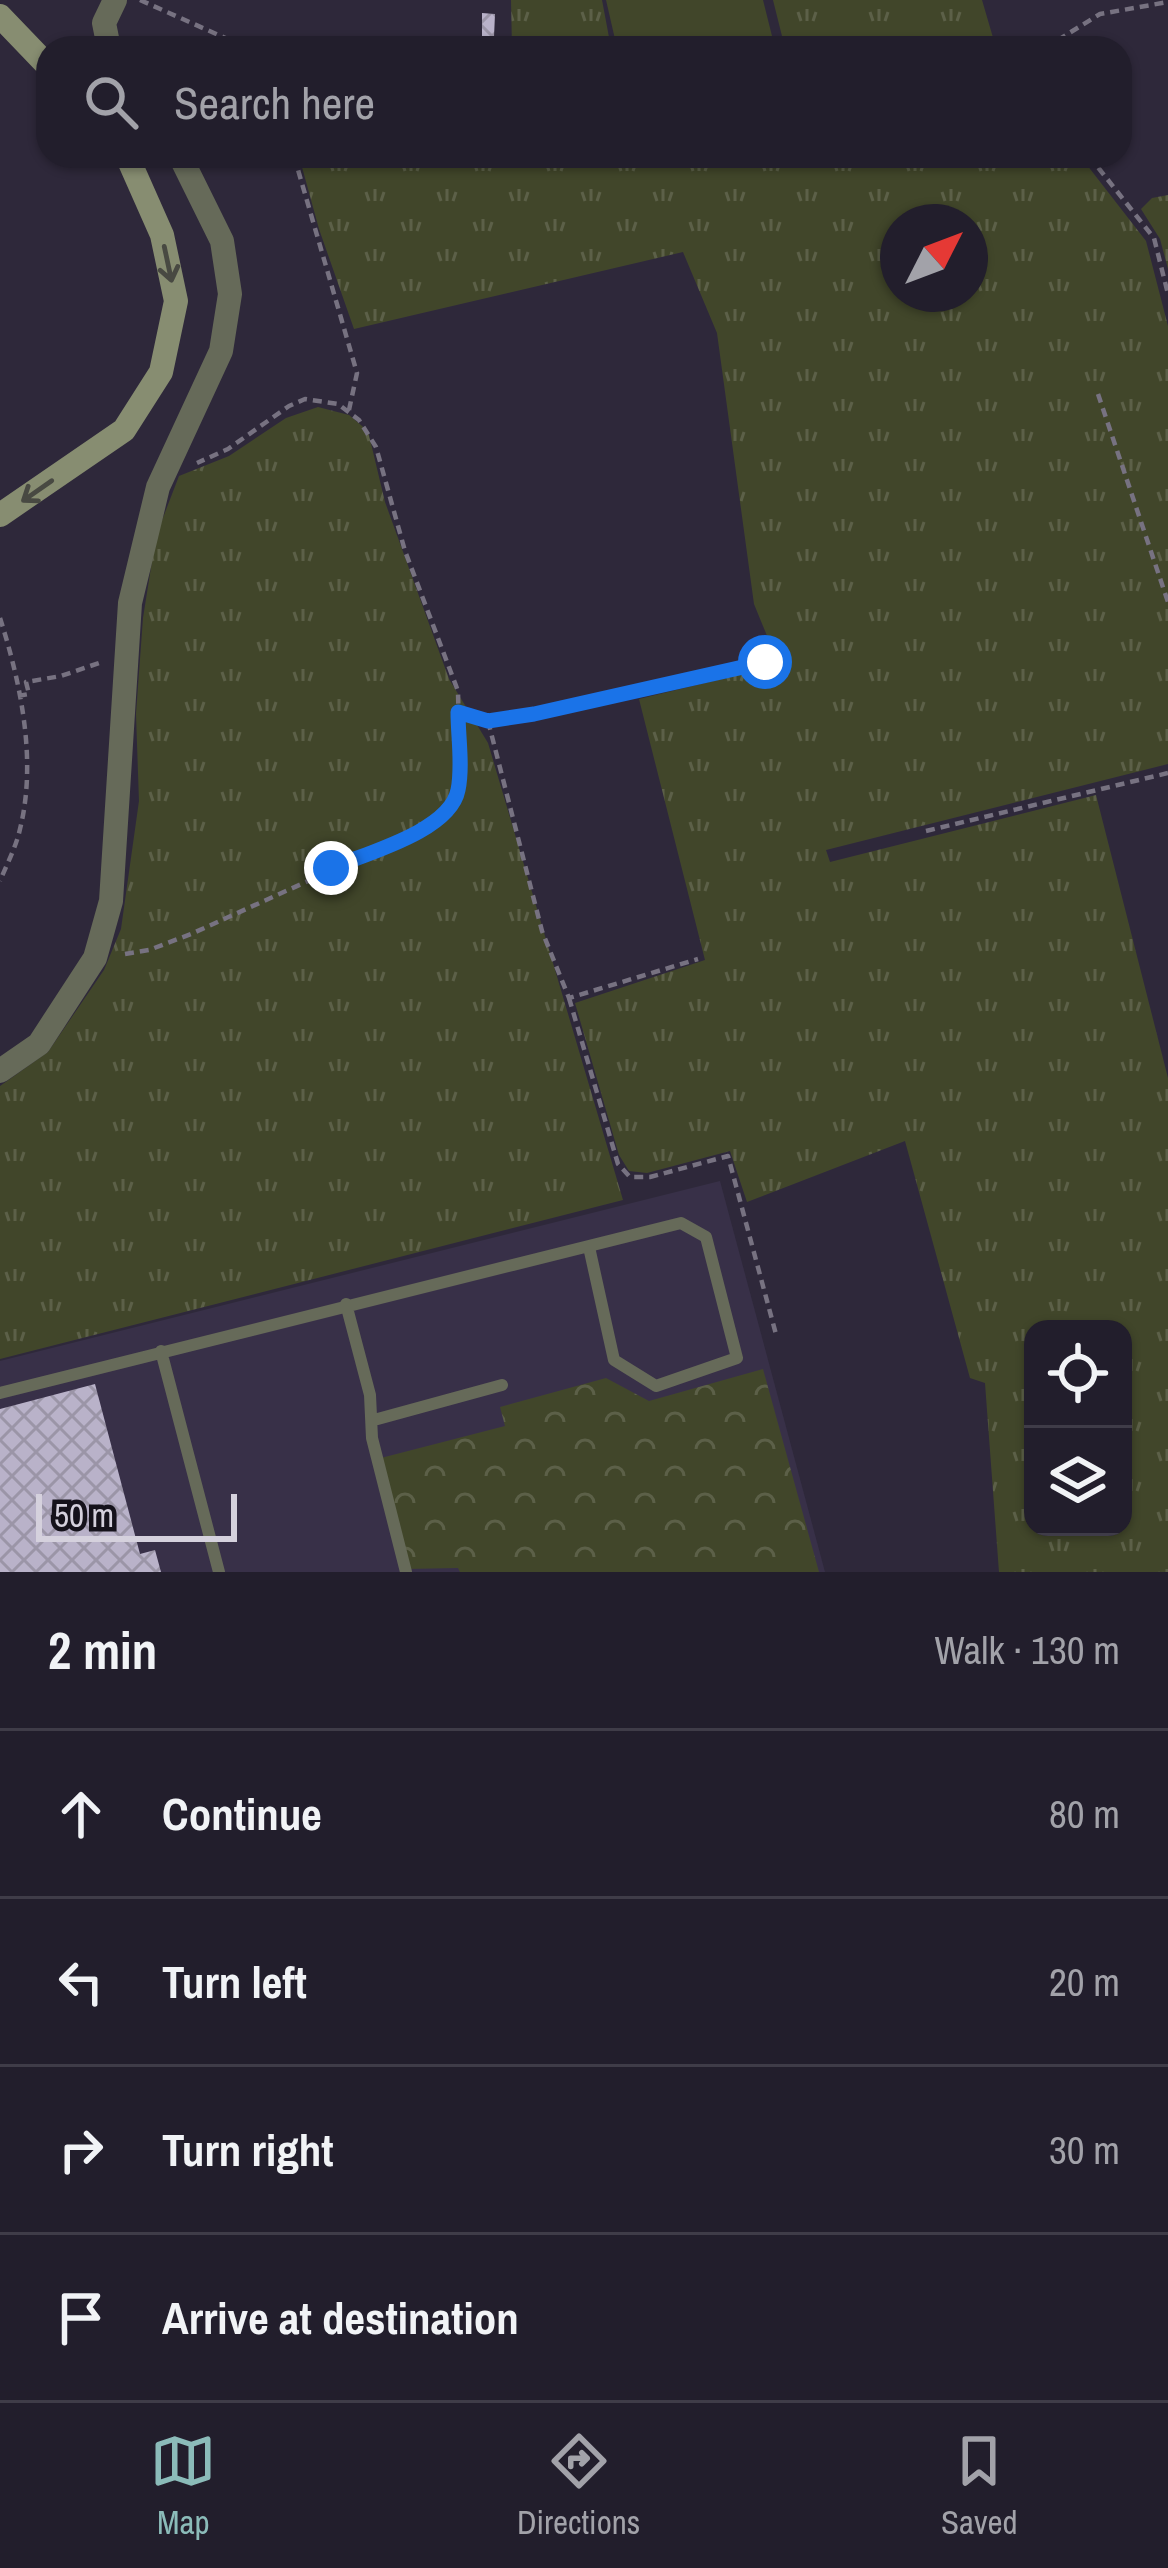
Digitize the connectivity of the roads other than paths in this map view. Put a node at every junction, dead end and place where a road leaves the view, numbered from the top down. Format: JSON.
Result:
{"nodes":[{"id":1,"x":115,"y":0,"type":"edge"},
{"id":2,"x":0,"y":16,"type":"edge"},
{"id":3,"x":107,"y":36,"type":"edge"},
{"id":4,"x":36,"y":54,"type":"edge"},
{"id":5,"x":132,"y":168,"type":"edge"},
{"id":6,"x":187,"y":168,"type":"edge"},
{"id":7,"x":0,"y":515,"type":"edge"},
{"id":8,"x":0,"y":1071,"type":"edge"},
{"id":9,"x":589,"y":1247,"type":"junction"},
{"id":10,"x":346,"y":1304,"type":"junction"},
{"id":11,"x":161,"y":1351,"type":"junction"},
{"id":12,"x":502,"y":1385,"type":"dead end"},
{"id":13,"x":0,"y":1393,"type":"edge"},
{"id":14,"x":374,"y":1420,"type":"junction"},
{"id":15,"x":219,"y":1572,"type":"edge"},
{"id":16,"x":406,"y":1572,"type":"edge"}],
"edges":[{"from":1,"to":3,"type":"street"},
{"from":2,"to":4,"type":"main road"},
{"from":5,"to":7,"type":"main road","one_way":true},
{"from":6,"to":8,"type":"street"},
{"from":9,"to":9,"type":"lane"},
{"from":9,"to":10,"type":"lane"},
{"from":10,"to":11,"type":"lane"},
{"from":10,"to":14,"type":"lane"},
{"from":11,"to":13,"type":"lane"},
{"from":11,"to":15,"type":"lane"},
{"from":12,"to":14,"type":"lane"},
{"from":14,"to":16,"type":"lane"}]}
